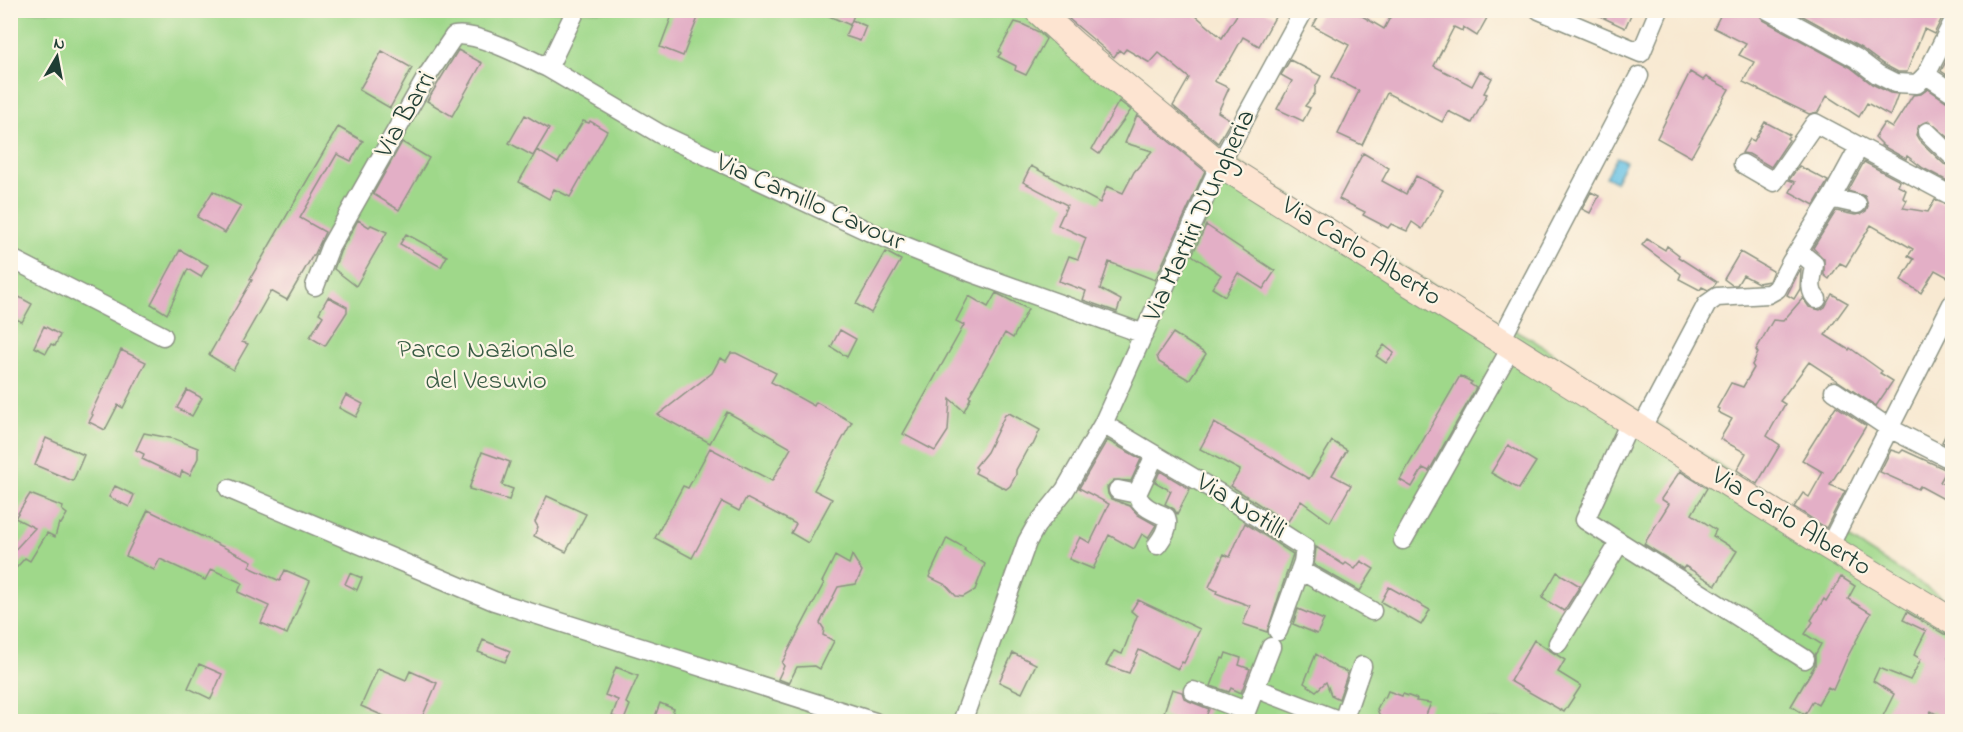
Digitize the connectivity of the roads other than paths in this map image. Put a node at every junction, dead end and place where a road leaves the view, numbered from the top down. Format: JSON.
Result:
{"nodes":[{"id":1,"x":576,"y":10,"type":"edge"},
{"id":2,"x":1037,"y":10,"type":"edge"},
{"id":3,"x":1304,"y":10,"type":"edge"},
{"id":4,"x":1539,"y":10,"type":"edge"},
{"id":5,"x":1659,"y":10,"type":"edge"},
{"id":6,"x":1768,"y":10,"type":"edge"},
{"id":7,"x":1953,"y":24,"type":"edge"},
{"id":8,"x":548,"y":68,"type":"junction"},
{"id":9,"x":1926,"y":75,"type":"junction"},
{"id":10,"x":1639,"y":76,"type":"dead end"},
{"id":11,"x":1953,"y":92,"type":"edge"},
{"id":12,"x":1927,"y":132,"type":"dead end"},
{"id":13,"x":1859,"y":147,"type":"junction"},
{"id":14,"x":1953,"y":156,"type":"edge"},
{"id":15,"x":1220,"y":164,"type":"junction"},
{"id":16,"x":1743,"y":164,"type":"dead end"},
{"id":17,"x":1833,"y":195,"type":"junction"},
{"id":18,"x":1953,"y":196,"type":"edge"},
{"id":19,"x":1857,"y":204,"type":"dead end"},
{"id":20,"x":1798,"y":251,"type":"junction"},
{"id":21,"x":10,"y":258,"type":"edge"},
{"id":22,"x":315,"y":286,"type":"dead end"},
{"id":23,"x":1817,"y":299,"type":"dead end"},
{"id":24,"x":1953,"y":304,"type":"edge"},
{"id":25,"x":1144,"y":334,"type":"junction"},
{"id":26,"x":163,"y":336,"type":"dead end"},
{"id":27,"x":1506,"y":344,"type":"junction"},
{"id":28,"x":1834,"y":391,"type":"dead end"},
{"id":29,"x":1103,"y":424,"type":"junction"},
{"id":30,"x":1635,"y":425,"type":"junction"},
{"id":31,"x":1889,"y":428,"type":"junction"},
{"id":32,"x":1155,"y":455,"type":"junction"},
{"id":33,"x":1953,"y":460,"type":"edge"},
{"id":34,"x":229,"y":489,"type":"dead end"},
{"id":35,"x":1118,"y":490,"type":"dead end"},
{"id":36,"x":1137,"y":494,"type":"junction"},
{"id":37,"x":1403,"y":540,"type":"dead end"},
{"id":38,"x":1620,"y":542,"type":"junction"},
{"id":39,"x":1157,"y":545,"type":"dead end"},
{"id":40,"x":1829,"y":547,"type":"junction"},
{"id":41,"x":1300,"y":570,"type":"junction"},
{"id":42,"x":1372,"y":610,"type":"dead end"},
{"id":43,"x":1953,"y":621,"type":"edge"},
{"id":44,"x":1558,"y":644,"type":"dead end"},
{"id":45,"x":1805,"y":660,"type":"dead end"},
{"id":46,"x":1362,"y":666,"type":"dead end"},
{"id":47,"x":1256,"y":688,"type":"junction"},
{"id":48,"x":1193,"y":691,"type":"dead end"},
{"id":49,"x":1244,"y":716,"type":"edge"},
{"id":50,"x":1343,"y":721,"type":"edge"},
{"id":51,"x":875,"y":722,"type":"edge"},
{"id":52,"x":962,"y":722,"type":"edge"}],
"edges":[{"from":1,"to":8,"type":"street"},
{"from":2,"to":15,"type":"street"},
{"from":3,"to":15,"type":"street","name":"Via Martiri D'Ungheria"},
{"from":4,"to":5,"type":"street"},
{"from":6,"to":9,"type":"street"},
{"from":7,"to":9,"type":"street"},
{"from":8,"to":22,"type":"street","name":"Via Barri"},
{"from":8,"to":25,"type":"street","name":"Via Camillo Cavour"},
{"from":9,"to":11,"type":"street"},
{"from":10,"to":27,"type":"street"},
{"from":12,"to":14,"type":"street"},
{"from":13,"to":16,"type":"street"},
{"from":13,"to":17,"type":"street"},
{"from":13,"to":18,"type":"street"},
{"from":15,"to":25,"type":"street","name":"Via Martiri D'Ungheria"},
{"from":15,"to":27,"type":"street","name":"Via Carlo Alberto"},
{"from":17,"to":19,"type":"street"},
{"from":17,"to":20,"type":"street"},
{"from":20,"to":23,"type":"street"},
{"from":20,"to":30,"type":"street"},
{"from":21,"to":26,"type":"street"},
{"from":24,"to":31,"type":"street"},
{"from":25,"to":29,"type":"street","name":"Via Martiri D'Ungheria"},
{"from":27,"to":30,"type":"street","name":"Via Carlo Alberto"},
{"from":27,"to":37,"type":"street"},
{"from":28,"to":31,"type":"street"},
{"from":29,"to":32,"type":"street","name":"Via Notilli"},
{"from":29,"to":52,"type":"street","name":"Via Martiri D'Ungheria"},
{"from":30,"to":38,"type":"street"},
{"from":30,"to":40,"type":"street","name":"Via Carlo Alberto"},
{"from":31,"to":33,"type":"street"},
{"from":31,"to":40,"type":"street"},
{"from":32,"to":36,"type":"street"},
{"from":32,"to":41,"type":"street","name":"Via Notilli"},
{"from":34,"to":51,"type":"street"},
{"from":35,"to":36,"type":"street"},
{"from":36,"to":39,"type":"street","name":"Via Notilli"},
{"from":38,"to":44,"type":"street"},
{"from":38,"to":45,"type":"street"},
{"from":40,"to":43,"type":"street","name":"Via Carlo Alberto"},
{"from":41,"to":42,"type":"street","name":"Via Notilli"},
{"from":41,"to":47,"type":"street","name":"Via Notilli"},
{"from":46,"to":50,"type":"street"},
{"from":47,"to":49,"type":"street","name":"Via Notilli"},
{"from":47,"to":50,"type":"street"},
{"from":48,"to":49,"type":"street","name":"Via Notilli"}]}
